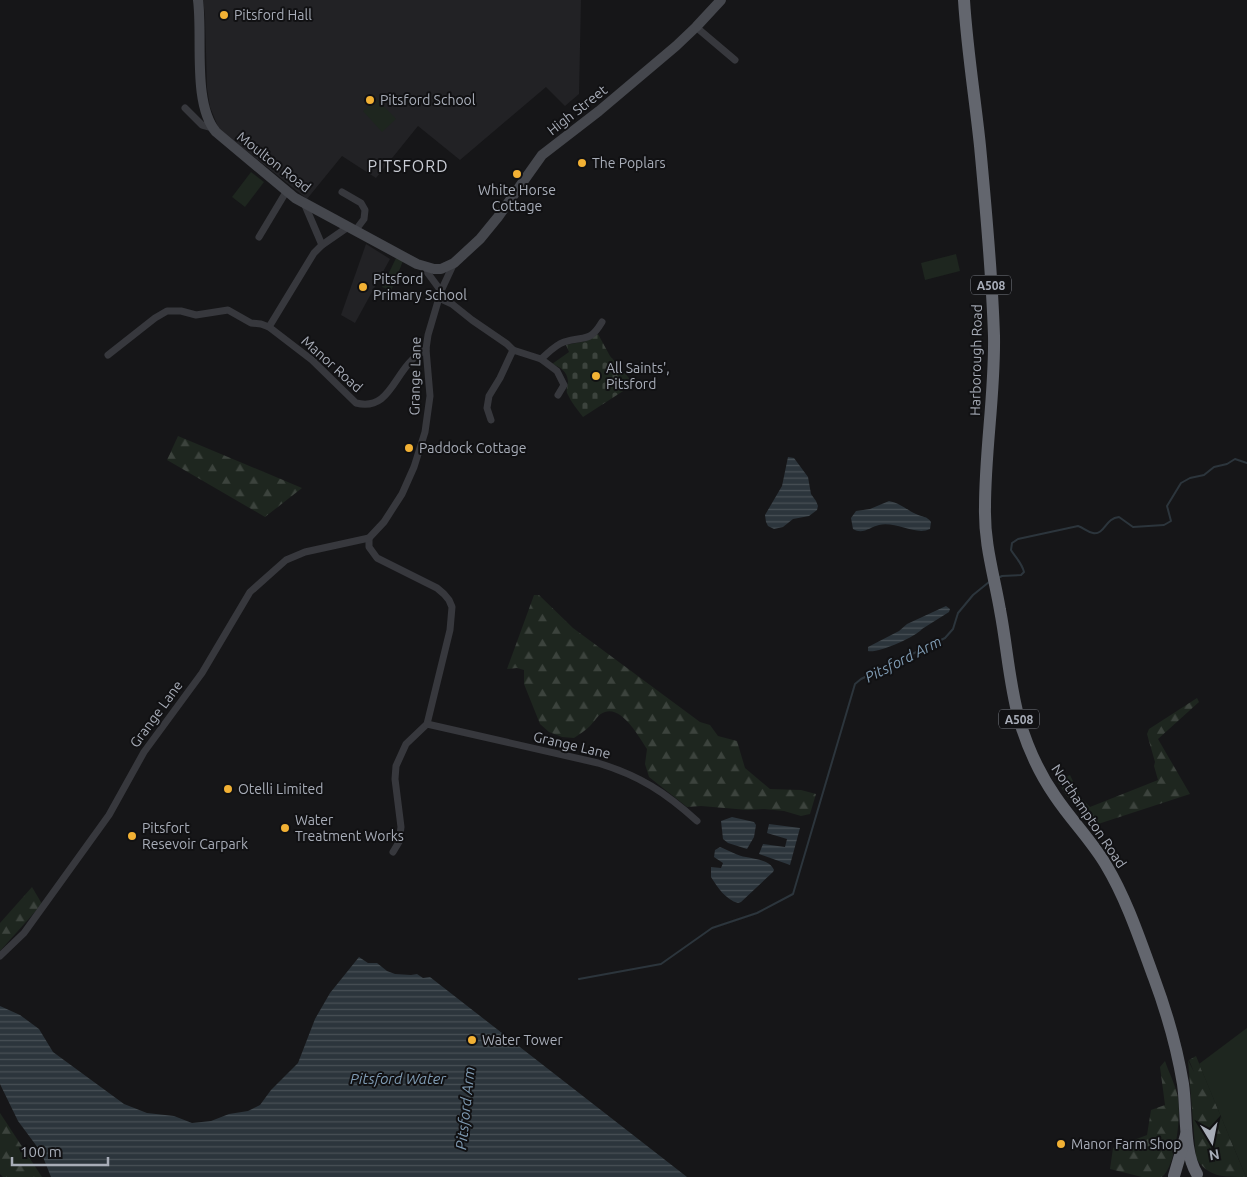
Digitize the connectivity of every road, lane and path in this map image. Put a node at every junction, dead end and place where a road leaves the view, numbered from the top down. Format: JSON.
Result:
{"nodes":[{"id":1,"x":198,"y":0,"type":"edge"},
{"id":2,"x":721,"y":0,"type":"edge"},
{"id":3,"x":964,"y":0,"type":"edge"},
{"id":4,"x":696,"y":27,"type":"junction"},
{"id":5,"x":735,"y":60,"type":"dead end"},
{"id":6,"x":185,"y":108,"type":"dead end"},
{"id":7,"x":213,"y":128,"type":"junction"},
{"id":8,"x":286,"y":192,"type":"junction"},
{"id":9,"x":342,"y":192,"type":"dead end"},
{"id":10,"x":304,"y":204,"type":"junction"},
{"id":11,"x":351,"y":229,"type":"junction"},
{"id":12,"x":259,"y":237,"type":"dead end"},
{"id":13,"x":322,"y":245,"type":"junction"},
{"id":14,"x":454,"y":263,"type":"junction"},
{"id":15,"x":424,"y":268,"type":"junction"},
{"id":16,"x":440,"y":294,"type":"junction"},
{"id":17,"x":602,"y":322,"type":"dead end"},
{"id":18,"x":269,"y":327,"type":"junction"},
{"id":19,"x":426,"y":349,"type":"junction"},
{"id":20,"x":513,"y":350,"type":"junction"},
{"id":21,"x":108,"y":355,"type":"dead end"},
{"id":22,"x":541,"y":359,"type":"junction"},
{"id":23,"x":558,"y":394,"type":"dead end"},
{"id":24,"x":491,"y":420,"type":"dead end"},
{"id":25,"x":369,"y":538,"type":"junction"},
{"id":26,"x":998,"y":599,"type":"joint"},
{"id":27,"x":427,"y":724,"type":"junction"},
{"id":28,"x":697,"y":822,"type":"dead end"},
{"id":29,"x":393,"y":852,"type":"dead end"},
{"id":30,"x":0,"y":956,"type":"edge"},
{"id":31,"x":1186,"y":1133,"type":"junction"},
{"id":32,"x":1174,"y":1176,"type":"edge"},
{"id":33,"x":1200,"y":1176,"type":"edge"}],
"edges":[{"from":1,"to":7,"type":"street","name":"Moulton Road"},
{"from":2,"to":4,"type":"street","name":"High Street"},
{"from":3,"to":26,"type":"highway","name":"Harborough Road","number":"A508"},
{"from":4,"to":5,"type":"street"},
{"from":4,"to":14,"type":"street","name":"High Street"},
{"from":6,"to":7,"type":"street"},
{"from":7,"to":8,"type":"street","name":"Moulton Road"},
{"from":8,"to":10,"type":"street","name":"Moulton Road"},
{"from":8,"to":12,"type":"street"},
{"from":9,"to":11,"type":"street"},
{"from":10,"to":11,"type":"street","name":"Moulton Road"},
{"from":10,"to":13,"type":"street"},
{"from":11,"to":13,"type":"street"},
{"from":11,"to":15,"type":"street","name":"Moulton Road"},
{"from":13,"to":18,"type":"street"},
{"from":14,"to":15,"type":"street"},
{"from":14,"to":16,"type":"street","name":"Grange Lane"},
{"from":15,"to":16,"type":"street"},
{"from":16,"to":19,"type":"street","name":"Grange Lane"},
{"from":16,"to":20,"type":"street"},
{"from":17,"to":22,"type":"street"},
{"from":18,"to":19,"type":"street","name":"Manor Road"},
{"from":18,"to":21,"type":"street"},
{"from":19,"to":25,"type":"street","name":"Grange Lane"},
{"from":20,"to":22,"type":"street"},
{"from":20,"to":24,"type":"street"},
{"from":22,"to":23,"type":"street"},
{"from":25,"to":27,"type":"street"},
{"from":25,"to":30,"type":"street","name":"Grange Lane"},
{"from":26,"to":31,"type":"highway","name":"Northampton Road","number":"A508"},
{"from":27,"to":28,"type":"street","name":"Grange Lane"},
{"from":27,"to":29,"type":"street"},
{"from":31,"to":32,"type":"highway","name":"Northampton Road","number":"A508"},
{"from":31,"to":33,"type":"highway","name":"Northampton Road","number":"A508"},
{"from":32,"to":33,"type":"highway"}]}
